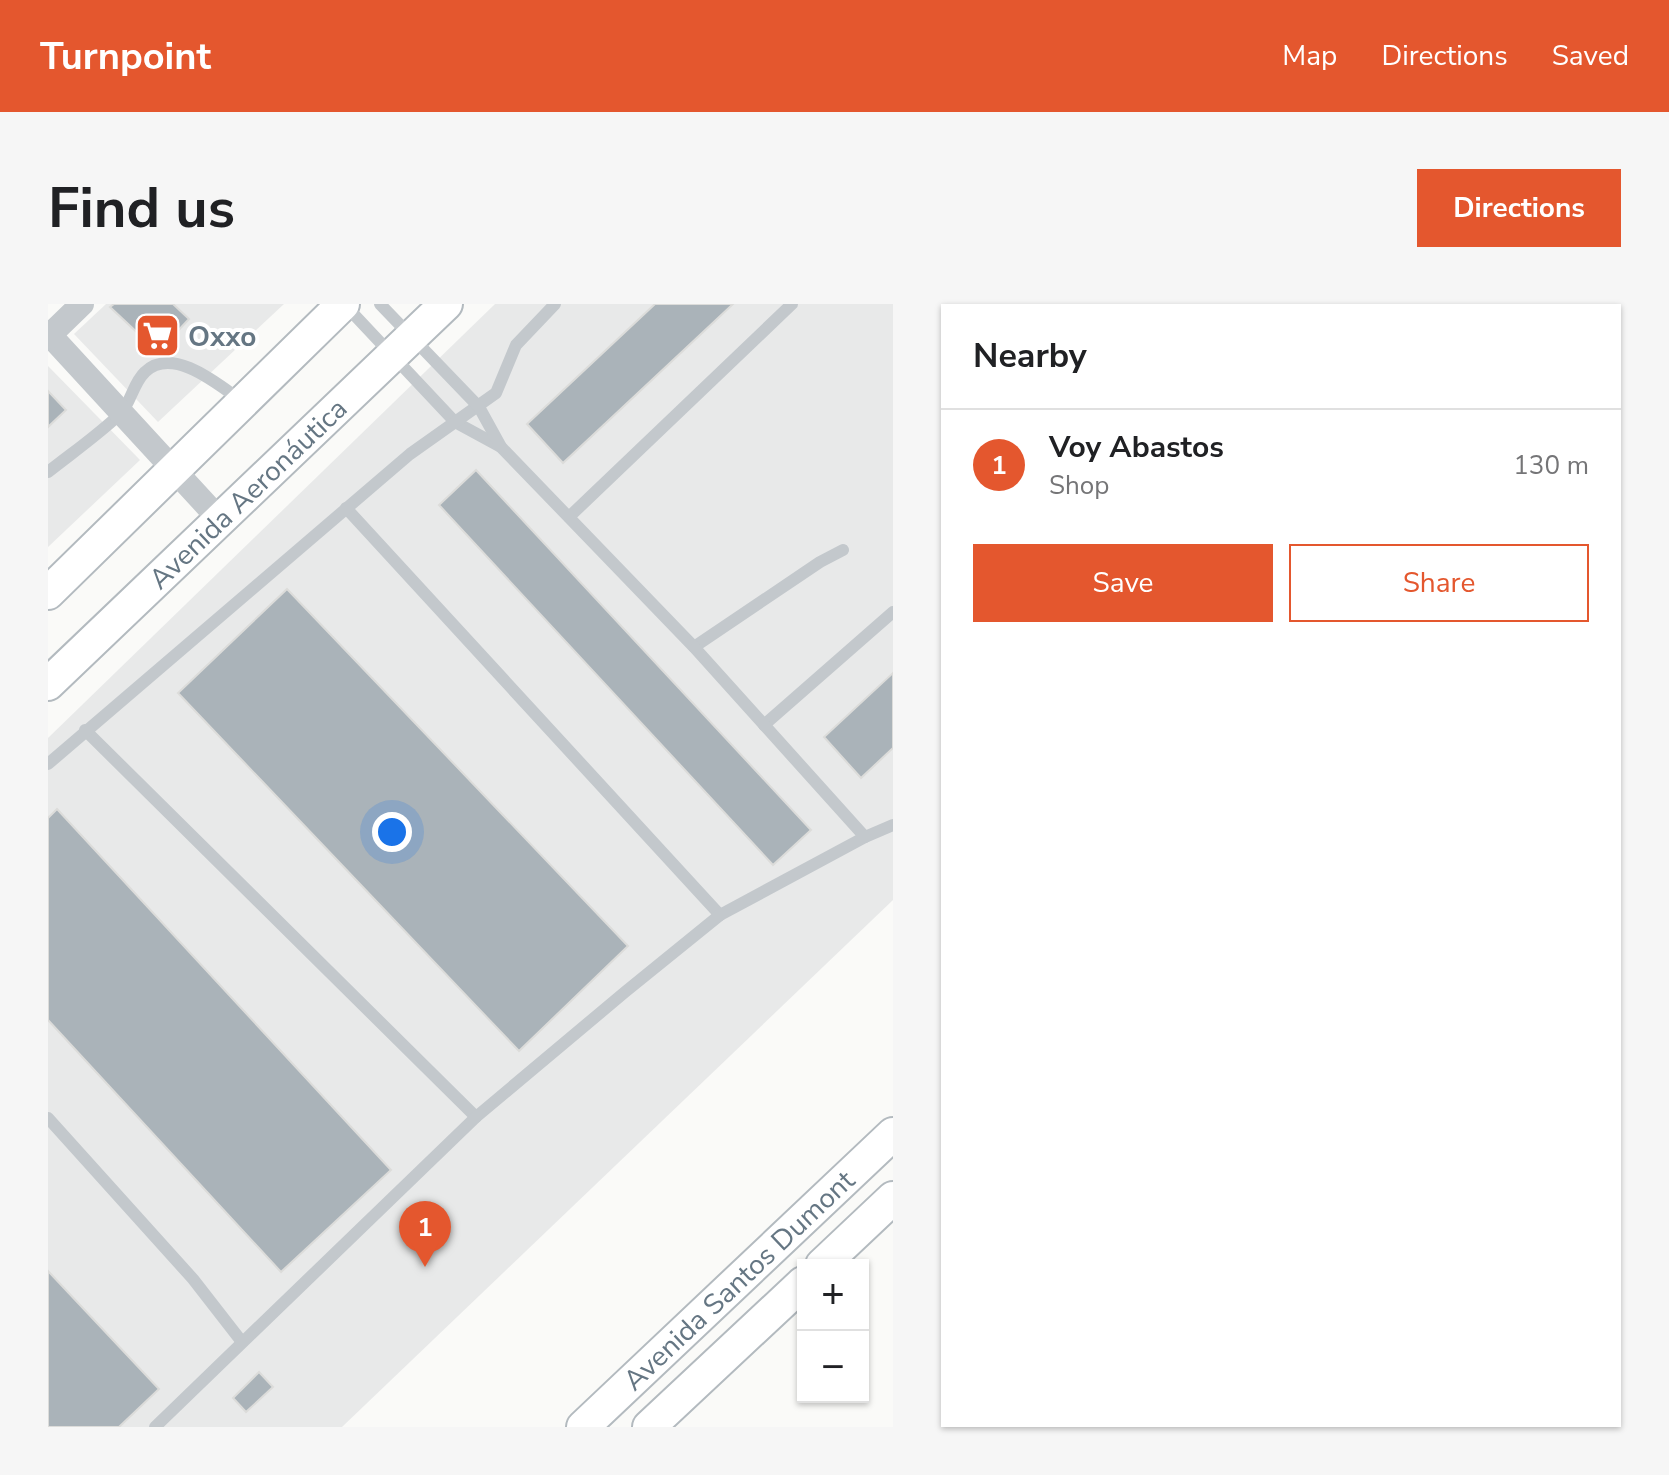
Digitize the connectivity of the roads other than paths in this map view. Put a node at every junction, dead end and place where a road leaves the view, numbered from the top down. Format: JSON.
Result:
{"nodes":[{"id":1,"x":82,"y":304,"type":"edge"},
{"id":2,"x":344,"y":304,"type":"edge"},
{"id":3,"x":380,"y":304,"type":"edge"},
{"id":4,"x":446,"y":304,"type":"edge"},
{"id":5,"x":555,"y":304,"type":"edge"},
{"id":6,"x":792,"y":304,"type":"edge"},
{"id":7,"x":49,"y":335,"type":"edge"},
{"id":8,"x":402,"y":347,"type":"junction"},
{"id":9,"x":243,"y":402,"type":"junction"},
{"id":10,"x":479,"y":407,"type":"junction"},
{"id":11,"x":122,"y":412,"type":"junction"},
{"id":12,"x":455,"y":422,"type":"junction"},
{"id":13,"x":501,"y":447,"type":"junction"},
{"id":14,"x":175,"y":470,"type":"junction"},
{"id":15,"x":48,"y":472,"type":"edge"},
{"id":16,"x":346,"y":508,"type":"junction"},
{"id":17,"x":569,"y":517,"type":"junction"},
{"id":18,"x":221,"y":521,"type":"junction"},
{"id":19,"x":843,"y":550,"type":"dead end"},
{"id":20,"x":48,"y":593,"type":"edge"},
{"id":21,"x":893,"y":612,"type":"edge"},
{"id":22,"x":694,"y":647,"type":"junction"},
{"id":23,"x":48,"y":684,"type":"edge"},
{"id":24,"x":764,"y":725,"type":"junction"},
{"id":25,"x":85,"y":730,"type":"junction"},
{"id":26,"x":48,"y":764,"type":"edge"},
{"id":27,"x":893,"y":825,"type":"edge"},
{"id":28,"x":865,"y":837,"type":"junction"},
{"id":29,"x":720,"y":915,"type":"junction"},
{"id":30,"x":476,"y":1117,"type":"junction"},
{"id":31,"x":48,"y":1118,"type":"edge"},
{"id":32,"x":893,"y":1134,"type":"edge"},
{"id":33,"x":893,"y":1198,"type":"edge"},
{"id":34,"x":828,"y":1259,"type":"edge"},
{"id":35,"x":797,"y":1289,"type":"edge"},
{"id":36,"x":242,"y":1342,"type":"junction"},
{"id":37,"x":155,"y":1427,"type":"edge"},
{"id":38,"x":583,"y":1427,"type":"edge"},
{"id":39,"x":649,"y":1427,"type":"edge"}],
"edges":[{"from":1,"to":7,"type":"street"},
{"from":2,"to":8,"type":"lane"},
{"from":2,"to":9,"type":"main road"},
{"from":3,"to":8,"type":"lane"},
{"from":4,"to":8,"type":"main road","name":"Avenida Aeronáutica"},
{"from":5,"to":10,"type":"lane"},
{"from":6,"to":17,"type":"lane"},
{"from":7,"to":11,"type":"street"},
{"from":8,"to":10,"type":"lane"},
{"from":8,"to":12,"type":"lane"},
{"from":8,"to":18,"type":"main road","name":"Avenida Aeronáutica"},
{"from":9,"to":11,"type":"lane"},
{"from":9,"to":14,"type":"main road"},
{"from":10,"to":12,"type":"lane"},
{"from":10,"to":13,"type":"lane"},
{"from":11,"to":14,"type":"street"},
{"from":11,"to":15,"type":"lane"},
{"from":12,"to":13,"type":"lane"},
{"from":12,"to":16,"type":"lane"},
{"from":13,"to":17,"type":"lane"},
{"from":14,"to":18,"type":"street"},
{"from":14,"to":20,"type":"main road"},
{"from":16,"to":25,"type":"lane"},
{"from":16,"to":29,"type":"lane"},
{"from":17,"to":22,"type":"lane"},
{"from":18,"to":23,"type":"main road","name":"Avenida Aeronáutica"},
{"from":19,"to":22,"type":"lane"},
{"from":21,"to":24,"type":"lane"},
{"from":22,"to":24,"type":"lane"},
{"from":24,"to":28,"type":"lane"},
{"from":25,"to":26,"type":"lane"},
{"from":25,"to":30,"type":"lane"},
{"from":27,"to":28,"type":"lane"},
{"from":28,"to":29,"type":"lane"},
{"from":29,"to":30,"type":"lane"},
{"from":30,"to":36,"type":"lane"},
{"from":31,"to":36,"type":"lane"},
{"from":32,"to":38,"type":"main road","name":"Avenida Santos Dumont"},
{"from":33,"to":34,"type":"main road","name":"Avenida Santos Dumont"},
{"from":35,"to":39,"type":"main road","name":"Avenida Santos Dumont"},
{"from":36,"to":37,"type":"lane"}]}
